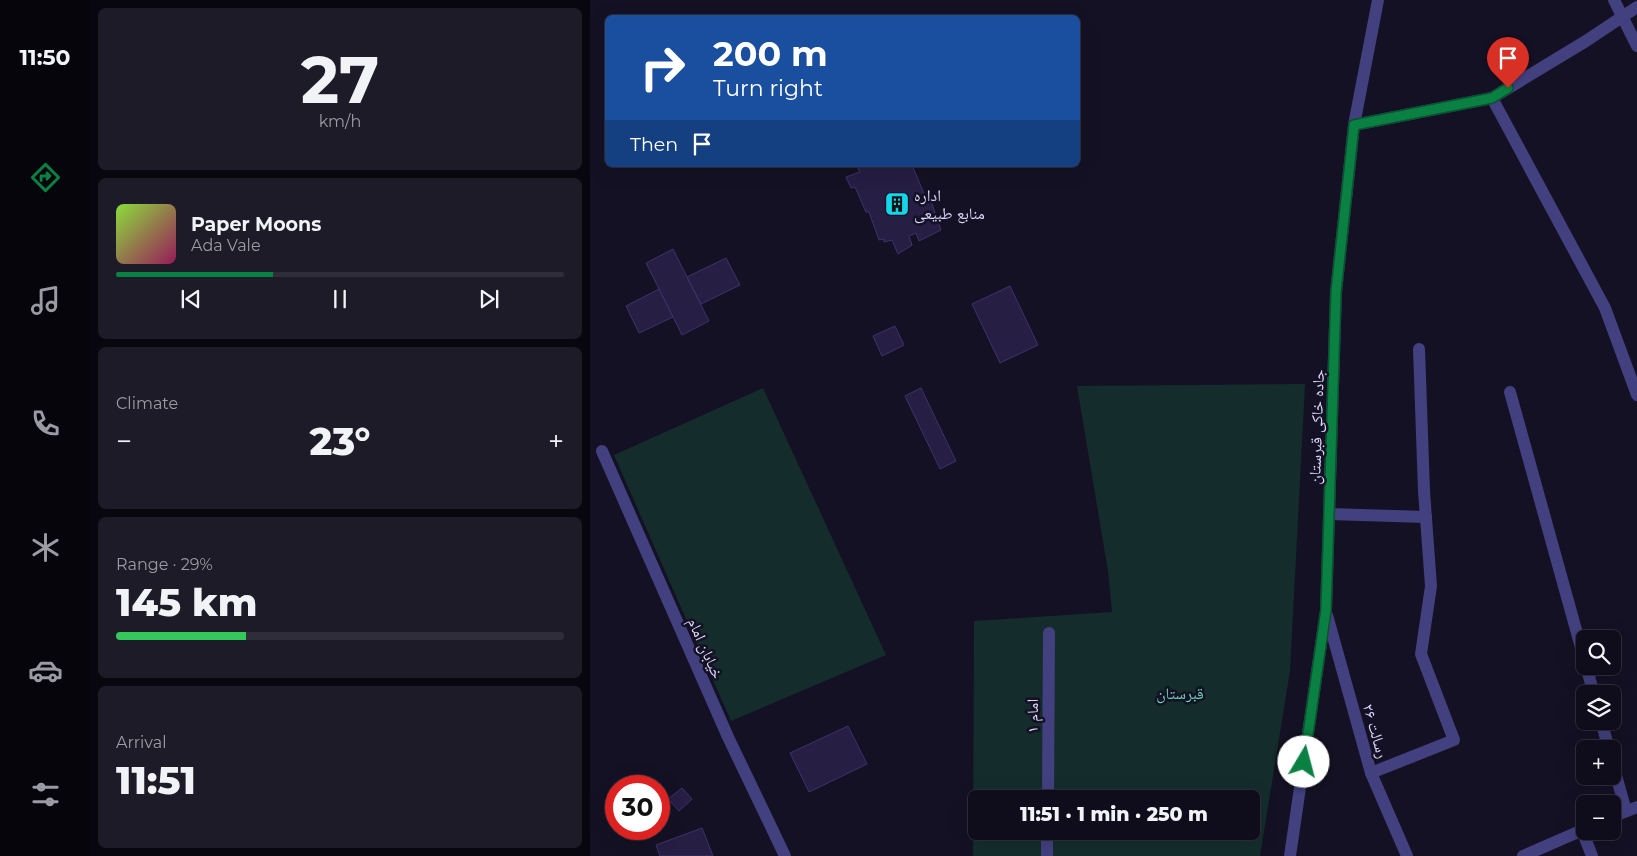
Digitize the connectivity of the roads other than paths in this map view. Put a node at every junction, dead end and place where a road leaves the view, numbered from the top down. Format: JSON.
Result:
{"nodes":[{"id":1,"x":1378,"y":0,"type":"edge"},
{"id":2,"x":1614,"y":0,"type":"edge"},
{"id":3,"x":1637,"y":7,"type":"edge"},
{"id":4,"x":1622,"y":16,"type":"junction"},
{"id":5,"x":1637,"y":46,"type":"edge"},
{"id":6,"x":1492,"y":98,"type":"junction"},
{"id":7,"x":1354,"y":125,"type":"junction"},
{"id":8,"x":1419,"y":349,"type":"dead end"},
{"id":9,"x":1510,"y":392,"type":"dead end"},
{"id":10,"x":1637,"y":395,"type":"edge"},
{"id":11,"x":602,"y":451,"type":"dead end"},
{"id":12,"x":1329,"y":514,"type":"junction"},
{"id":13,"x":1426,"y":517,"type":"junction"},
{"id":14,"x":1326,"y":610,"type":"junction"},
{"id":15,"x":1576,"y":630,"type":"edge"},
{"id":16,"x":1049,"y":633,"type":"dead end"},
{"id":17,"x":1371,"y":773,"type":"junction"},
{"id":18,"x":1621,"y":783,"type":"edge"},
{"id":19,"x":1048,"y":790,"type":"edge"},
{"id":20,"x":1632,"y":809,"type":"edge"},
{"id":21,"x":1576,"y":833,"type":"edge"},
{"id":22,"x":1047,"y":840,"type":"edge"},
{"id":23,"x":1587,"y":840,"type":"edge"},
{"id":24,"x":785,"y":856,"type":"edge"},
{"id":25,"x":1047,"y":856,"type":"edge"},
{"id":26,"x":1290,"y":856,"type":"edge"},
{"id":27,"x":1407,"y":856,"type":"edge"},
{"id":28,"x":1523,"y":856,"type":"edge"},
{"id":29,"x":1592,"y":856,"type":"edge"}],
"edges":[{"from":1,"to":7,"type":"street","name":"جاده خاکی قبرستان"},
{"from":2,"to":4,"type":"street"},
{"from":3,"to":4,"type":"street"},
{"from":4,"to":5,"type":"street"},
{"from":4,"to":6,"type":"street"},
{"from":6,"to":7,"type":"street"},
{"from":6,"to":10,"type":"street"},
{"from":7,"to":12,"type":"street","name":"جاده خاکی قبرستان"},
{"from":8,"to":13,"type":"street"},
{"from":9,"to":15,"type":"street"},
{"from":11,"to":24,"type":"street","name":"خیابان امام"},
{"from":12,"to":13,"type":"street"},
{"from":12,"to":14,"type":"street","name":"جاده خاکی قبرستان"},
{"from":13,"to":17,"type":"street"},
{"from":14,"to":17,"type":"street","name":"رسالت ۲۶"},
{"from":14,"to":26,"type":"street","name":"جاده خاکی قبرستان"},
{"from":16,"to":19,"type":"street","name":"امام ۱"},
{"from":17,"to":27,"type":"street","name":"رسالت ۲۶"},
{"from":18,"to":20,"type":"street"},
{"from":21,"to":28,"type":"street"},
{"from":22,"to":25,"type":"street"},
{"from":23,"to":29,"type":"street"}]}
